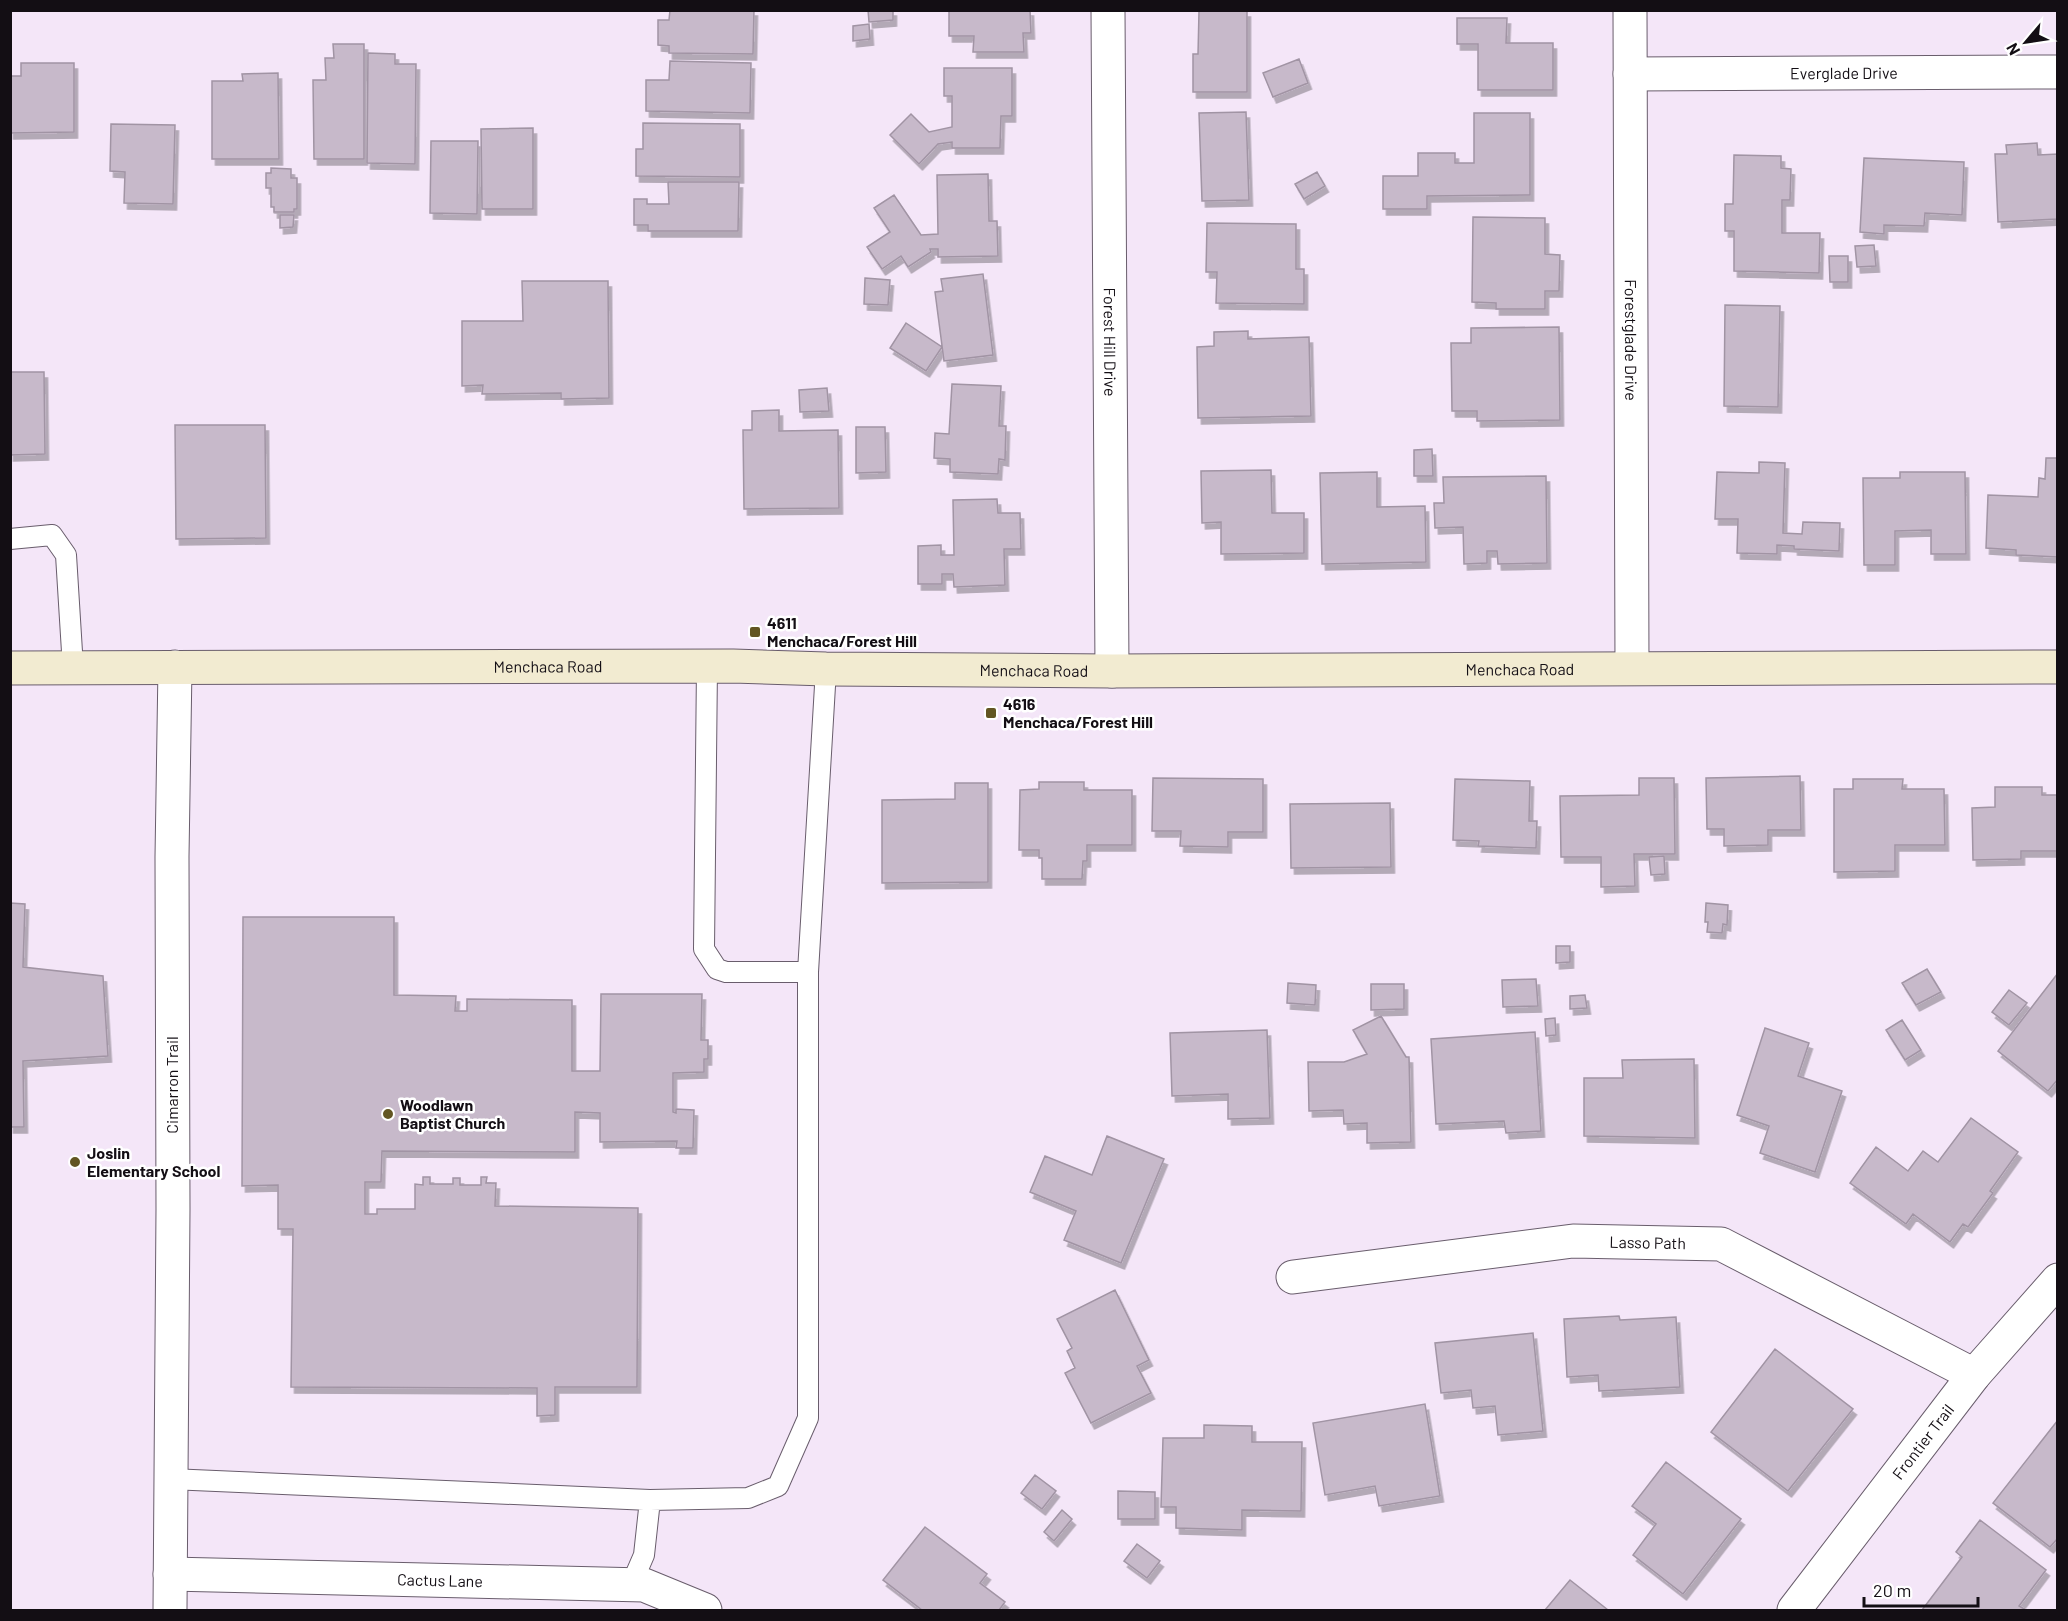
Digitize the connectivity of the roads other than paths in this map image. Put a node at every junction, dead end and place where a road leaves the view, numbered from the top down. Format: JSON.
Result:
{"nodes":[{"id":1,"x":1108,"y":10,"type":"edge"},
{"id":2,"x":1630,"y":10,"type":"edge"},
{"id":3,"x":2058,"y":72,"type":"edge"},
{"id":4,"x":1630,"y":74,"type":"junction"},
{"id":5,"x":10,"y":539,"type":"edge"},
{"id":6,"x":706,"y":666,"type":"junction"},
{"id":7,"x":175,"y":667,"type":"junction"},
{"id":8,"x":2058,"y":667,"type":"edge"},
{"id":9,"x":10,"y":668,"type":"edge"},
{"id":10,"x":73,"y":668,"type":"junction"},
{"id":11,"x":1632,"y":668,"type":"junction"},
{"id":12,"x":826,"y":669,"type":"junction"},
{"id":13,"x":1112,"y":671,"type":"junction"},
{"id":14,"x":808,"y":972,"type":"junction"},
{"id":15,"x":1293,"y":1277,"type":"dead end"},
{"id":16,"x":2058,"y":1280,"type":"edge"},
{"id":17,"x":1974,"y":1375,"type":"junction"},
{"id":18,"x":170,"y":1479,"type":"junction"},
{"id":19,"x":650,"y":1500,"type":"junction"},
{"id":20,"x":170,"y":1574,"type":"junction"},
{"id":21,"x":631,"y":1585,"type":"junction"},
{"id":22,"x":170,"y":1611,"type":"edge"},
{"id":23,"x":705,"y":1611,"type":"edge"},
{"id":24,"x":1794,"y":1611,"type":"edge"}],
"edges":[{"from":1,"to":13,"type":"street","name":"Forest Hill Drive"},
{"from":2,"to":4,"type":"street","name":"Forestglade Drive"},
{"from":3,"to":4,"type":"street","name":"Everglade Drive"},
{"from":4,"to":11,"type":"street","name":"Forestglade Drive"},
{"from":5,"to":10,"type":"lane"},
{"from":6,"to":7,"type":"main road","name":"Menchaca Road"},
{"from":6,"to":12,"type":"main road","name":"Menchaca Road"},
{"from":6,"to":14,"type":"lane"},
{"from":7,"to":10,"type":"main road","name":"Menchaca Road"},
{"from":7,"to":18,"type":"street","name":"Cimarron Trail"},
{"from":8,"to":11,"type":"main road","name":"Menchaca Road"},
{"from":9,"to":10,"type":"main road","name":"Menchaca Road"},
{"from":11,"to":13,"type":"main road","name":"Menchaca Road"},
{"from":12,"to":13,"type":"main road","name":"Menchaca Road"},
{"from":12,"to":14,"type":"lane"},
{"from":14,"to":19,"type":"lane"},
{"from":15,"to":17,"type":"street","name":"Lasso Path"},
{"from":16,"to":17,"type":"street","name":"Frontier Trail"},
{"from":17,"to":24,"type":"street","name":"Frontier Trail"},
{"from":18,"to":19,"type":"lane"},
{"from":18,"to":20,"type":"street","name":"Cimarron Trail"},
{"from":19,"to":21,"type":"lane"},
{"from":20,"to":21,"type":"street","name":"Cactus Lane"},
{"from":20,"to":22,"type":"street","name":"Cimarron Trail"},
{"from":21,"to":23,"type":"street","name":"Cactus Lane"}]}
